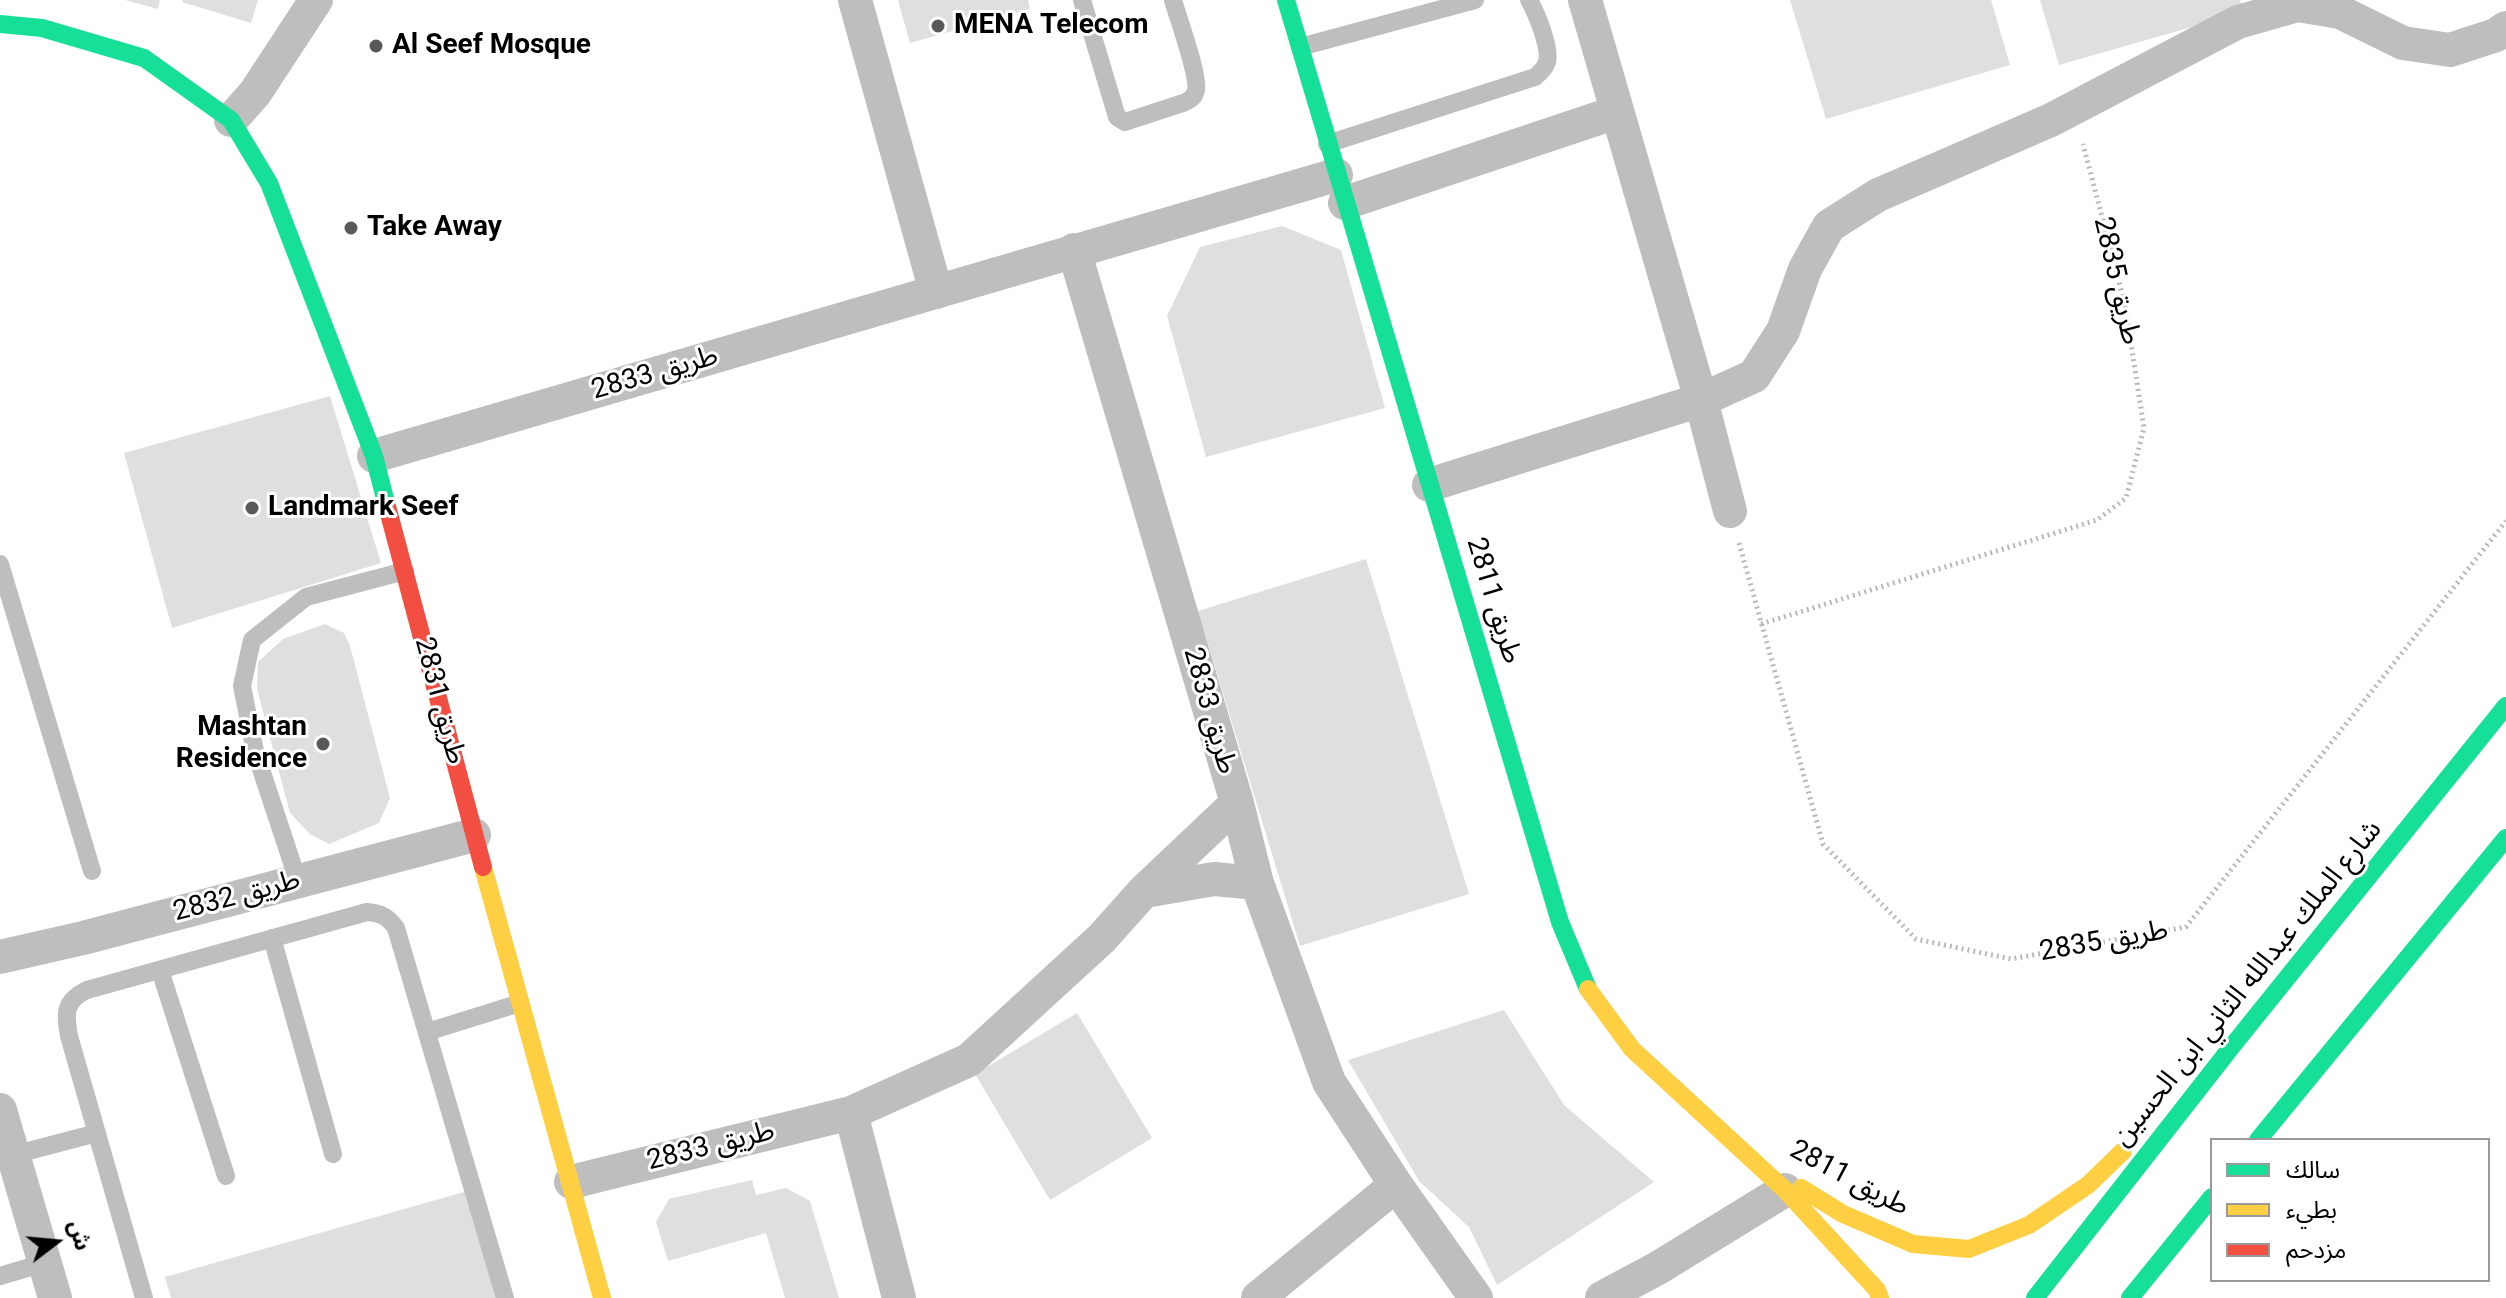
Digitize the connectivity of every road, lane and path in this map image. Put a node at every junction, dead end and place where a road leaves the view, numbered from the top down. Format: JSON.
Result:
{"nodes":[{"id":1,"x":316,"y":0,"type":"edge"},
{"id":2,"x":855,"y":0,"type":"edge"},
{"id":3,"x":1082,"y":0,"type":"edge"},
{"id":4,"x":1173,"y":0,"type":"edge"},
{"id":5,"x":1286,"y":0,"type":"edge"},
{"id":6,"x":1475,"y":0,"type":"edge"},
{"id":7,"x":1529,"y":0,"type":"edge"},
{"id":8,"x":1585,"y":0,"type":"edge"},
{"id":9,"x":0,"y":24,"type":"edge"},
{"id":10,"x":2506,"y":28,"type":"edge"},
{"id":11,"x":1300,"y":47,"type":"junction"},
{"id":12,"x":2074,"y":108,"type":"junction"},
{"id":13,"x":1617,"y":112,"type":"junction"},
{"id":14,"x":231,"y":120,"type":"junction"},
{"id":15,"x":1336,"y":174,"type":"junction"},
{"id":16,"x":1074,"y":250,"type":"junction"},
{"id":17,"x":936,"y":292,"type":"junction"},
{"id":18,"x":1701,"y":400,"type":"junction"},
{"id":19,"x":374,"y":456,"type":"junction"},
{"id":20,"x":1429,"y":485,"type":"junction"},
{"id":21,"x":1730,"y":511,"type":"joint"},
{"id":22,"x":2506,"y":521,"type":"edge"},
{"id":23,"x":0,"y":564,"type":"edge"},
{"id":24,"x":405,"y":571,"type":"junction"},
{"id":25,"x":1761,"y":624,"type":"junction"},
{"id":26,"x":2506,"y":706,"type":"edge"},
{"id":27,"x":1237,"y":803,"type":"junction"},
{"id":28,"x":474,"y":835,"type":"junction"},
{"id":29,"x":2506,"y":838,"type":"edge"},
{"id":30,"x":92,"y":871,"type":"dead end"},
{"id":31,"x":298,"y":881,"type":"junction"},
{"id":32,"x":1257,"y":883,"type":"junction"},
{"id":33,"x":1144,"y":891,"type":"junction"},
{"id":34,"x":272,"y":938,"type":"junction"},
{"id":35,"x":0,"y":957,"type":"edge"},
{"id":36,"x":160,"y":970,"type":"junction"},
{"id":37,"x":521,"y":1003,"type":"junction"},
{"id":38,"x":427,"y":1032,"type":"junction"},
{"id":39,"x":2233,"y":1045,"type":"junction"},
{"id":40,"x":0,"y":1110,"type":"edge"},
{"id":41,"x":851,"y":1113,"type":"junction"},
{"id":42,"x":97,"y":1133,"type":"junction"},
{"id":43,"x":2260,"y":1138,"type":"edge"},
{"id":44,"x":333,"y":1154,"type":"dead end"},
{"id":45,"x":13,"y":1155,"type":"junction"},
{"id":46,"x":1751,"y":1157,"type":"junction"},
{"id":47,"x":226,"y":1176,"type":"dead end"},
{"id":48,"x":571,"y":1182,"type":"junction"},
{"id":49,"x":1396,"y":1185,"type":"junction"},
{"id":50,"x":1785,"y":1190,"type":"junction"},
{"id":51,"x":2210,"y":1199,"type":"edge"},
{"id":52,"x":44,"y":1263,"type":"junction"},
{"id":53,"x":0,"y":1276,"type":"edge"},
{"id":54,"x":55,"y":1298,"type":"edge"},
{"id":55,"x":144,"y":1298,"type":"edge"},
{"id":56,"x":505,"y":1298,"type":"edge"},
{"id":57,"x":602,"y":1298,"type":"edge"},
{"id":58,"x":899,"y":1298,"type":"edge"},
{"id":59,"x":1258,"y":1298,"type":"edge"},
{"id":60,"x":1476,"y":1298,"type":"edge"},
{"id":61,"x":1602,"y":1298,"type":"edge"},
{"id":62,"x":1880,"y":1298,"type":"edge"},
{"id":63,"x":2035,"y":1298,"type":"edge"},
{"id":64,"x":2130,"y":1298,"type":"edge"}],
"edges":[{"from":1,"to":14,"type":"street"},
{"from":2,"to":17,"type":"street"},
{"from":3,"to":4,"type":"lane"},
{"from":5,"to":11,"type":"street","name":"طريق 2811"},
{"from":6,"to":11,"type":"lane"},
{"from":7,"to":15,"type":"lane"},
{"from":8,"to":13,"type":"street"},
{"from":9,"to":14,"type":"street","name":"طريق 2831"},
{"from":10,"to":12,"type":"street"},
{"from":11,"to":15,"type":"street","name":"طريق 2811"},
{"from":12,"to":18,"type":"street"},
{"from":12,"to":25,"type":"path","name":"طريق 2835"},
{"from":13,"to":15,"type":"street","name":"طريق 2833"},
{"from":13,"to":18,"type":"street"},
{"from":14,"to":19,"type":"street","name":"طريق 2831"},
{"from":15,"to":16,"type":"street","name":"طريق 2833"},
{"from":15,"to":20,"type":"street","name":"طريق 2811"},
{"from":16,"to":17,"type":"street","name":"طريق 2833"},
{"from":16,"to":27,"type":"street","name":"طريق 2833"},
{"from":17,"to":19,"type":"street","name":"طريق 2833"},
{"from":18,"to":20,"type":"street"},
{"from":18,"to":21,"type":"street"},
{"from":19,"to":24,"type":"street","name":"طريق 2831"},
{"from":20,"to":46,"type":"street","name":"طريق 2811"},
{"from":21,"to":25,"type":"path","name":"طريق 2835"},
{"from":22,"to":25,"type":"path","name":"طريق 2835"},
{"from":23,"to":30,"type":"lane"},
{"from":24,"to":28,"type":"street","name":"طريق 2831"},
{"from":24,"to":31,"type":"lane"},
{"from":26,"to":39,"type":"street","name":"شارع الملك عبدالله الثاني ابن الحسين"},
{"from":27,"to":32,"type":"street","name":"طريق 2833"},
{"from":27,"to":33,"type":"street","name":"طريق 2833"},
{"from":28,"to":31,"type":"street","name":"طريق 2832"},
{"from":28,"to":37,"type":"street","name":"طريق 2831"},
{"from":29,"to":43,"type":"street"},
{"from":31,"to":35,"type":"street","name":"طريق 2832"},
{"from":32,"to":33,"type":"street"},
{"from":32,"to":49,"type":"street","name":"طريق 2833"},
{"from":33,"to":41,"type":"street","name":"طريق 2833"},
{"from":34,"to":36,"type":"lane"},
{"from":34,"to":38,"type":"lane"},
{"from":34,"to":44,"type":"lane"},
{"from":36,"to":42,"type":"lane"},
{"from":36,"to":47,"type":"lane"},
{"from":37,"to":38,"type":"lane"},
{"from":37,"to":48,"type":"street","name":"طريق 2831"},
{"from":38,"to":56,"type":"lane"},
{"from":39,"to":46,"type":"street","name":"طريق 2811"},
{"from":39,"to":63,"type":"street","name":"شارع الملك عبدالله الثاني ابن الحسين"},
{"from":40,"to":45,"type":"street"},
{"from":41,"to":48,"type":"street","name":"طريق 2833"},
{"from":41,"to":58,"type":"street"},
{"from":42,"to":45,"type":"lane"},
{"from":42,"to":55,"type":"lane"},
{"from":45,"to":52,"type":"street"},
{"from":46,"to":50,"type":"street","name":"طريق 2811"},
{"from":48,"to":57,"type":"street","name":"طريق 2831"},
{"from":49,"to":59,"type":"street"},
{"from":49,"to":60,"type":"street","name":"طريق 2833"},
{"from":50,"to":61,"type":"street"},
{"from":50,"to":62,"type":"street","name":"طريق 2811"},
{"from":51,"to":64,"type":"street"},
{"from":52,"to":53,"type":"lane"},
{"from":52,"to":54,"type":"street"}]}
